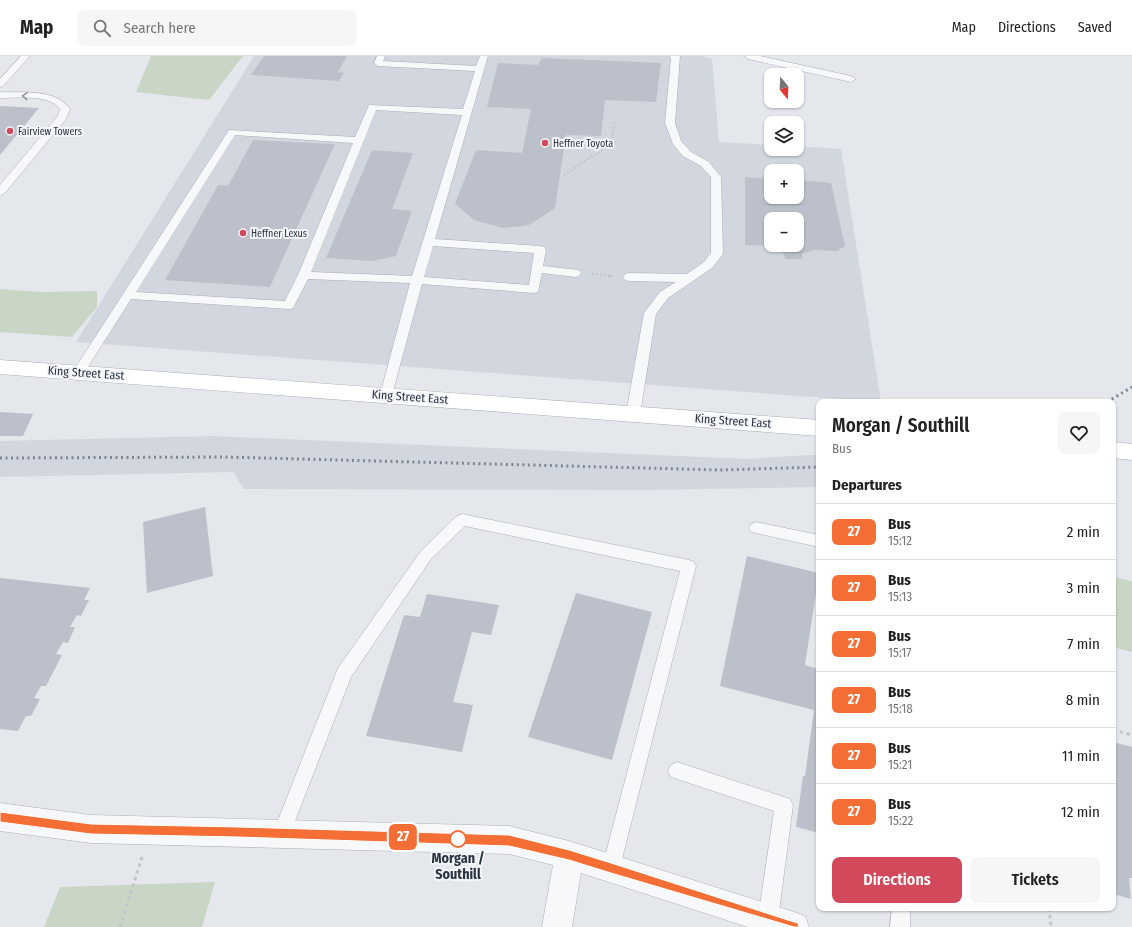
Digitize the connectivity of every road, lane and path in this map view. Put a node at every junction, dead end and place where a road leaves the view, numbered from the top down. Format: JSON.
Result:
{"nodes":[{"id":1,"x":26,"y":56,"type":"edge"},
{"id":2,"x":381,"y":56,"type":"edge"},
{"id":3,"x":484,"y":56,"type":"edge"},
{"id":4,"x":673,"y":56,"type":"edge"},
{"id":5,"x":748,"y":56,"type":"edge"},
{"id":6,"x":480,"y":68,"type":"junction"},
{"id":7,"x":851,"y":79,"type":"dead end"},
{"id":8,"x":0,"y":84,"type":"edge"},
{"id":9,"x":0,"y":95,"type":"edge"},
{"id":10,"x":467,"y":112,"type":"junction"},
{"id":11,"x":615,"y":121,"type":"dead end"},
{"id":12,"x":358,"y":140,"type":"junction"},
{"id":13,"x":564,"y":175,"type":"dead end"},
{"id":14,"x":0,"y":192,"type":"edge"},
{"id":15,"x":428,"y":242,"type":"junction"},
{"id":16,"x":537,"y":269,"type":"junction"},
{"id":17,"x":575,"y":273,"type":"joint"},
{"id":18,"x":304,"y":275,"type":"junction"},
{"id":19,"x":629,"y":277,"type":"joint"},
{"id":20,"x":688,"y":278,"type":"junction"},
{"id":21,"x":417,"y":280,"type":"junction"},
{"id":22,"x":128,"y":296,"type":"junction"},
{"id":23,"x":0,"y":367,"type":"edge"},
{"id":24,"x":78,"y":373,"type":"junction"},
{"id":25,"x":386,"y":395,"type":"junction"},
{"id":26,"x":633,"y":414,"type":"junction"},
{"id":27,"x":816,"y":428,"type":"edge"},
{"id":28,"x":1116,"y":450,"type":"edge"},
{"id":29,"x":1132,"y":452,"type":"edge"},
{"id":30,"x":756,"y":528,"type":"dead end"},
{"id":31,"x":816,"y":540,"type":"edge"},
{"id":32,"x":1116,"y":731,"type":"edge"},
{"id":33,"x":1132,"y":734,"type":"edge"},
{"id":34,"x":677,"y":771,"type":"dead end"},
{"id":35,"x":0,"y":817,"type":"edge"},
{"id":36,"x":282,"y":833,"type":"junction"},
{"id":37,"x":569,"y":855,"type":"junction"},
{"id":38,"x":611,"y":868,"type":"junction"},
{"id":39,"x":136,"y":878,"type":"dead end"},
{"id":40,"x":901,"y":911,"type":"edge"},
{"id":41,"x":1049,"y":911,"type":"edge"},
{"id":42,"x":781,"y":923,"type":"edge"},
{"id":43,"x":120,"y":927,"type":"edge"},
{"id":44,"x":557,"y":927,"type":"edge"},
{"id":45,"x":900,"y":927,"type":"edge"},
{"id":46,"x":1051,"y":927,"type":"edge"}],
"edges":[{"from":1,"to":8,"type":"lane"},
{"from":2,"to":6,"type":"lane"},
{"from":3,"to":6,"type":"lane"},
{"from":4,"to":20,"type":"lane"},
{"from":5,"to":7,"type":"lane"},
{"from":6,"to":10,"type":"lane"},
{"from":14,"to":9,"type":"lane","one_way":true},
{"from":10,"to":12,"type":"lane"},
{"from":10,"to":15,"type":"lane"},
{"from":11,"to":13,"type":"path"},
{"from":12,"to":18,"type":"lane"},
{"from":12,"to":22,"type":"lane"},
{"from":15,"to":16,"type":"lane"},
{"from":15,"to":21,"type":"lane"},
{"from":16,"to":17,"type":"lane"},
{"from":16,"to":21,"type":"lane"},
{"from":17,"to":19,"type":"path"},
{"from":18,"to":21,"type":"lane"},
{"from":18,"to":22,"type":"lane"},
{"from":19,"to":20,"type":"lane"},
{"from":20,"to":26,"type":"lane"},
{"from":21,"to":25,"type":"lane"},
{"from":22,"to":24,"type":"lane"},
{"from":23,"to":24,"type":"main road","name":"King Street East"},
{"from":24,"to":25,"type":"main road","name":"King Street East"},
{"from":25,"to":26,"type":"main road","name":"King Street East"},
{"from":26,"to":27,"type":"main road","name":"King Street East"},
{"from":28,"to":29,"type":"main road"},
{"from":30,"to":31,"type":"lane"},
{"from":32,"to":33,"type":"path"},
{"from":34,"to":42,"type":"lane"},
{"from":35,"to":36,"type":"street"},
{"from":36,"to":37,"type":"street"},
{"from":36,"to":38,"type":"lane"},
{"from":37,"to":38,"type":"street"},
{"from":37,"to":44,"type":"street"},
{"from":38,"to":42,"type":"street"},
{"from":39,"to":43,"type":"path"},
{"from":40,"to":45,"type":"lane"},
{"from":41,"to":46,"type":"path"}]}
